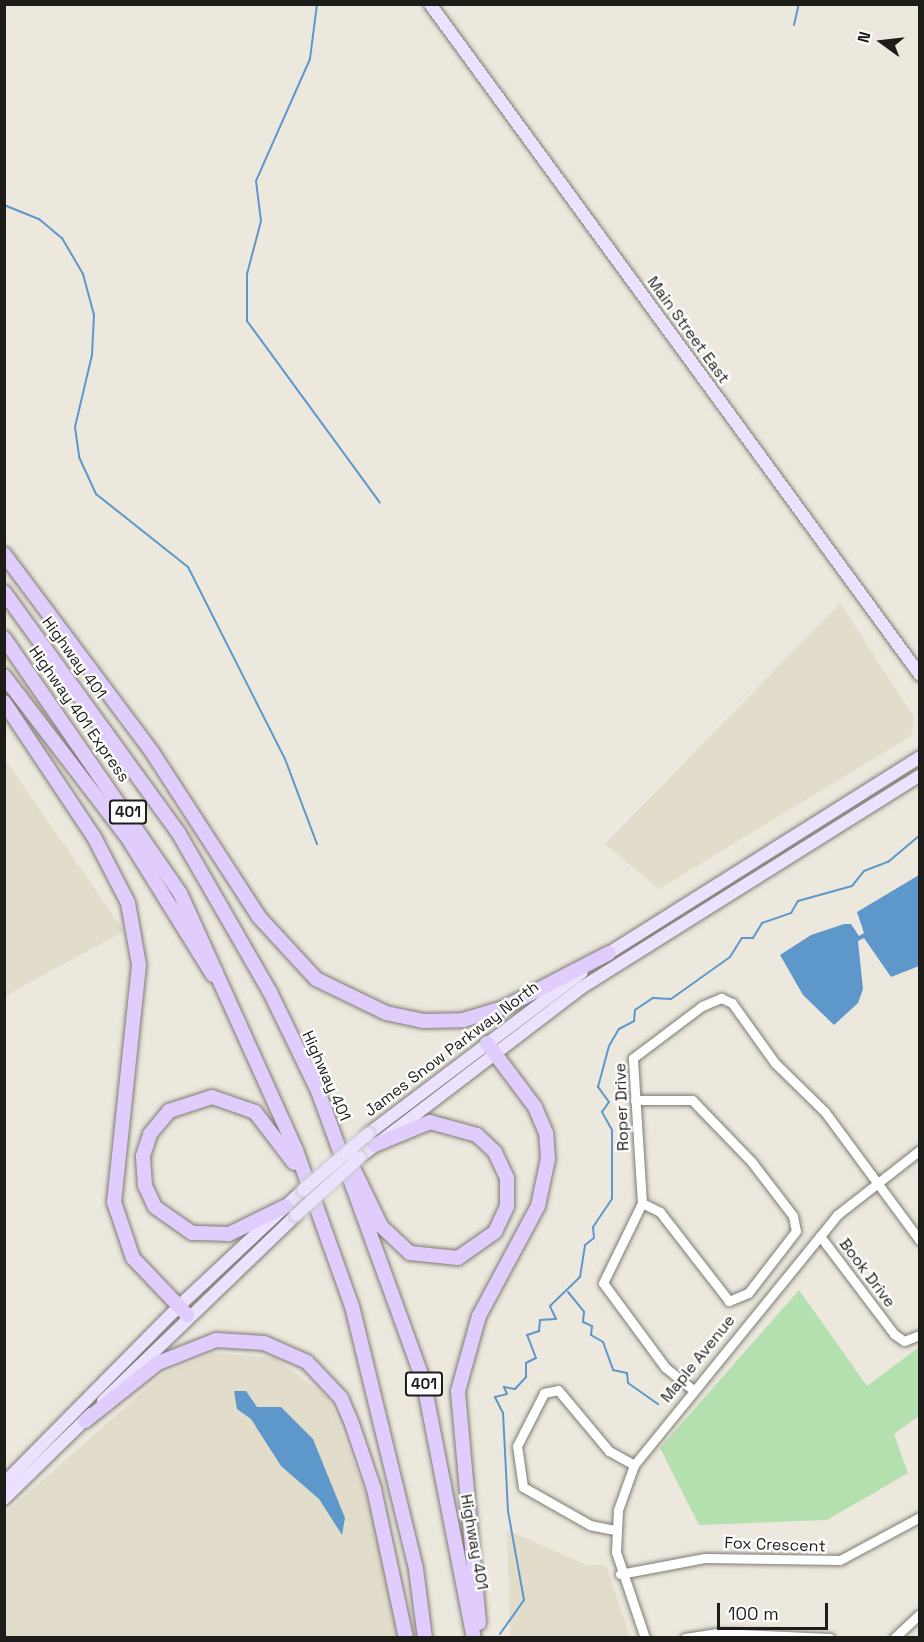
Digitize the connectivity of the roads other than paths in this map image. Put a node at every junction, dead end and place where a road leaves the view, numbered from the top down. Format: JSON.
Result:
{"nodes":[{"id":1,"x":430,"y":4,"type":"edge"},
{"id":2,"x":4,"y":554,"type":"edge"},
{"id":3,"x":4,"y":592,"type":"edge"},
{"id":4,"x":4,"y":638,"type":"edge"},
{"id":5,"x":920,"y":675,"type":"edge"},
{"id":6,"x":4,"y":676,"type":"edge"},
{"id":7,"x":4,"y":702,"type":"edge"},
{"id":8,"x":920,"y":757,"type":"edge"},
{"id":9,"x":920,"y":775,"type":"edge"},
{"id":10,"x":609,"y":953,"type":"junction"},
{"id":11,"x":231,"y":998,"type":"junction"},
{"id":12,"x":491,"y":1047,"type":"junction"},
{"id":13,"x":635,"y":1100,"type":"junction"},
{"id":14,"x":372,"y":1139,"type":"junction"},
{"id":15,"x":337,"y":1141,"type":"junction"},
{"id":16,"x":920,"y":1150,"type":"edge"},
{"id":17,"x":875,"y":1182,"type":"junction"},
{"id":18,"x":642,"y":1203,"type":"junction"},
{"id":19,"x":291,"y":1211,"type":"junction"},
{"id":20,"x":327,"y":1236,"type":"junction"},
{"id":21,"x":820,"y":1236,"type":"junction"},
{"id":22,"x":920,"y":1241,"type":"edge"},
{"id":23,"x":183,"y":1311,"type":"junction"},
{"id":24,"x":920,"y":1335,"type":"edge"},
{"id":25,"x":692,"y":1389,"type":"junction"},
{"id":26,"x":85,"y":1421,"type":"junction"},
{"id":27,"x":634,"y":1466,"type":"junction"},
{"id":28,"x":4,"y":1484,"type":"edge"},
{"id":29,"x":4,"y":1499,"type":"edge"},
{"id":30,"x":920,"y":1517,"type":"edge"},
{"id":31,"x":615,"y":1530,"type":"junction"},
{"id":32,"x":620,"y":1574,"type":"junction"},
{"id":33,"x":920,"y":1614,"type":"edge"},
{"id":34,"x":406,"y":1638,"type":"edge"},
{"id":35,"x":425,"y":1638,"type":"edge"},
{"id":36,"x":474,"y":1638,"type":"edge"},
{"id":37,"x":480,"y":1638,"type":"edge"},
{"id":38,"x":645,"y":1638,"type":"edge"},
{"id":39,"x":685,"y":1638,"type":"edge"},
{"id":40,"x":830,"y":1638,"type":"edge"},
{"id":41,"x":894,"y":1638,"type":"edge"}],
"edges":[{"from":1,"to":5,"type":"main road","name":"Main Street East"},
{"from":2,"to":10,"type":"highway"},
{"from":3,"to":15,"type":"highway","name":"Highway 401","number":"401"},
{"from":4,"to":11,"type":"highway","name":"Highway 401 Express","number":"401"},
{"from":6,"to":11,"type":"highway","number":"401"},
{"from":7,"to":23,"type":"highway"},
{"from":8,"to":10,"type":"main road","name":"James Snow Parkway North"},
{"from":9,"to":12,"type":"main road","name":"James Snow Parkway North"},
{"from":10,"to":12,"type":"main road","name":"James Snow Parkway North"},
{"from":11,"to":20,"type":"highway","number":"401"},
{"from":12,"to":14,"type":"main road","name":"James Snow Parkway North"},
{"from":12,"to":37,"type":"highway"},
{"from":13,"to":17,"type":"street","name":"Roper Drive"},
{"from":13,"to":18,"type":"street","name":"Roper Drive"},
{"from":13,"to":18,"type":"street"},
{"from":14,"to":15,"type":"highway"},
{"from":14,"to":19,"type":"main road","name":"James Snow Parkway North","bridge":true},
{"from":14,"to":19,"type":"main road","name":"James Snow Parkway North","bridge":true},
{"from":15,"to":36,"type":"highway","name":"Highway 401","number":"401"},
{"from":16,"to":17,"type":"street","name":"Maple Avenue"},
{"from":17,"to":21,"type":"street","name":"Maple Avenue"},
{"from":17,"to":22,"type":"street"},
{"from":18,"to":25,"type":"street","name":"Roper Drive"},
{"from":19,"to":20,"type":"highway"},
{"from":19,"to":23,"type":"main road","name":"James Snow Parkway North"},
{"from":20,"to":35,"type":"highway","number":"401"},
{"from":21,"to":24,"type":"street","name":"Book Drive"},
{"from":21,"to":25,"type":"street","name":"Maple Avenue"},
{"from":23,"to":26,"type":"main road","name":"James Snow Parkway North"},
{"from":23,"to":28,"type":"main road","name":"James Snow Parkway North"},
{"from":25,"to":27,"type":"street","name":"Maple Avenue"},
{"from":26,"to":29,"type":"main road","name":"James Snow Parkway North"},
{"from":26,"to":34,"type":"highway"},
{"from":27,"to":31,"type":"street","name":"Maple Avenue"},
{"from":27,"to":31,"type":"street"},
{"from":30,"to":32,"type":"street","name":"Fox Crescent"},
{"from":31,"to":32,"type":"street","name":"Maple Avenue"},
{"from":32,"to":38,"type":"street","name":"Maple Avenue"},
{"from":33,"to":41,"type":"street"},
{"from":39,"to":40,"type":"street"}]}
